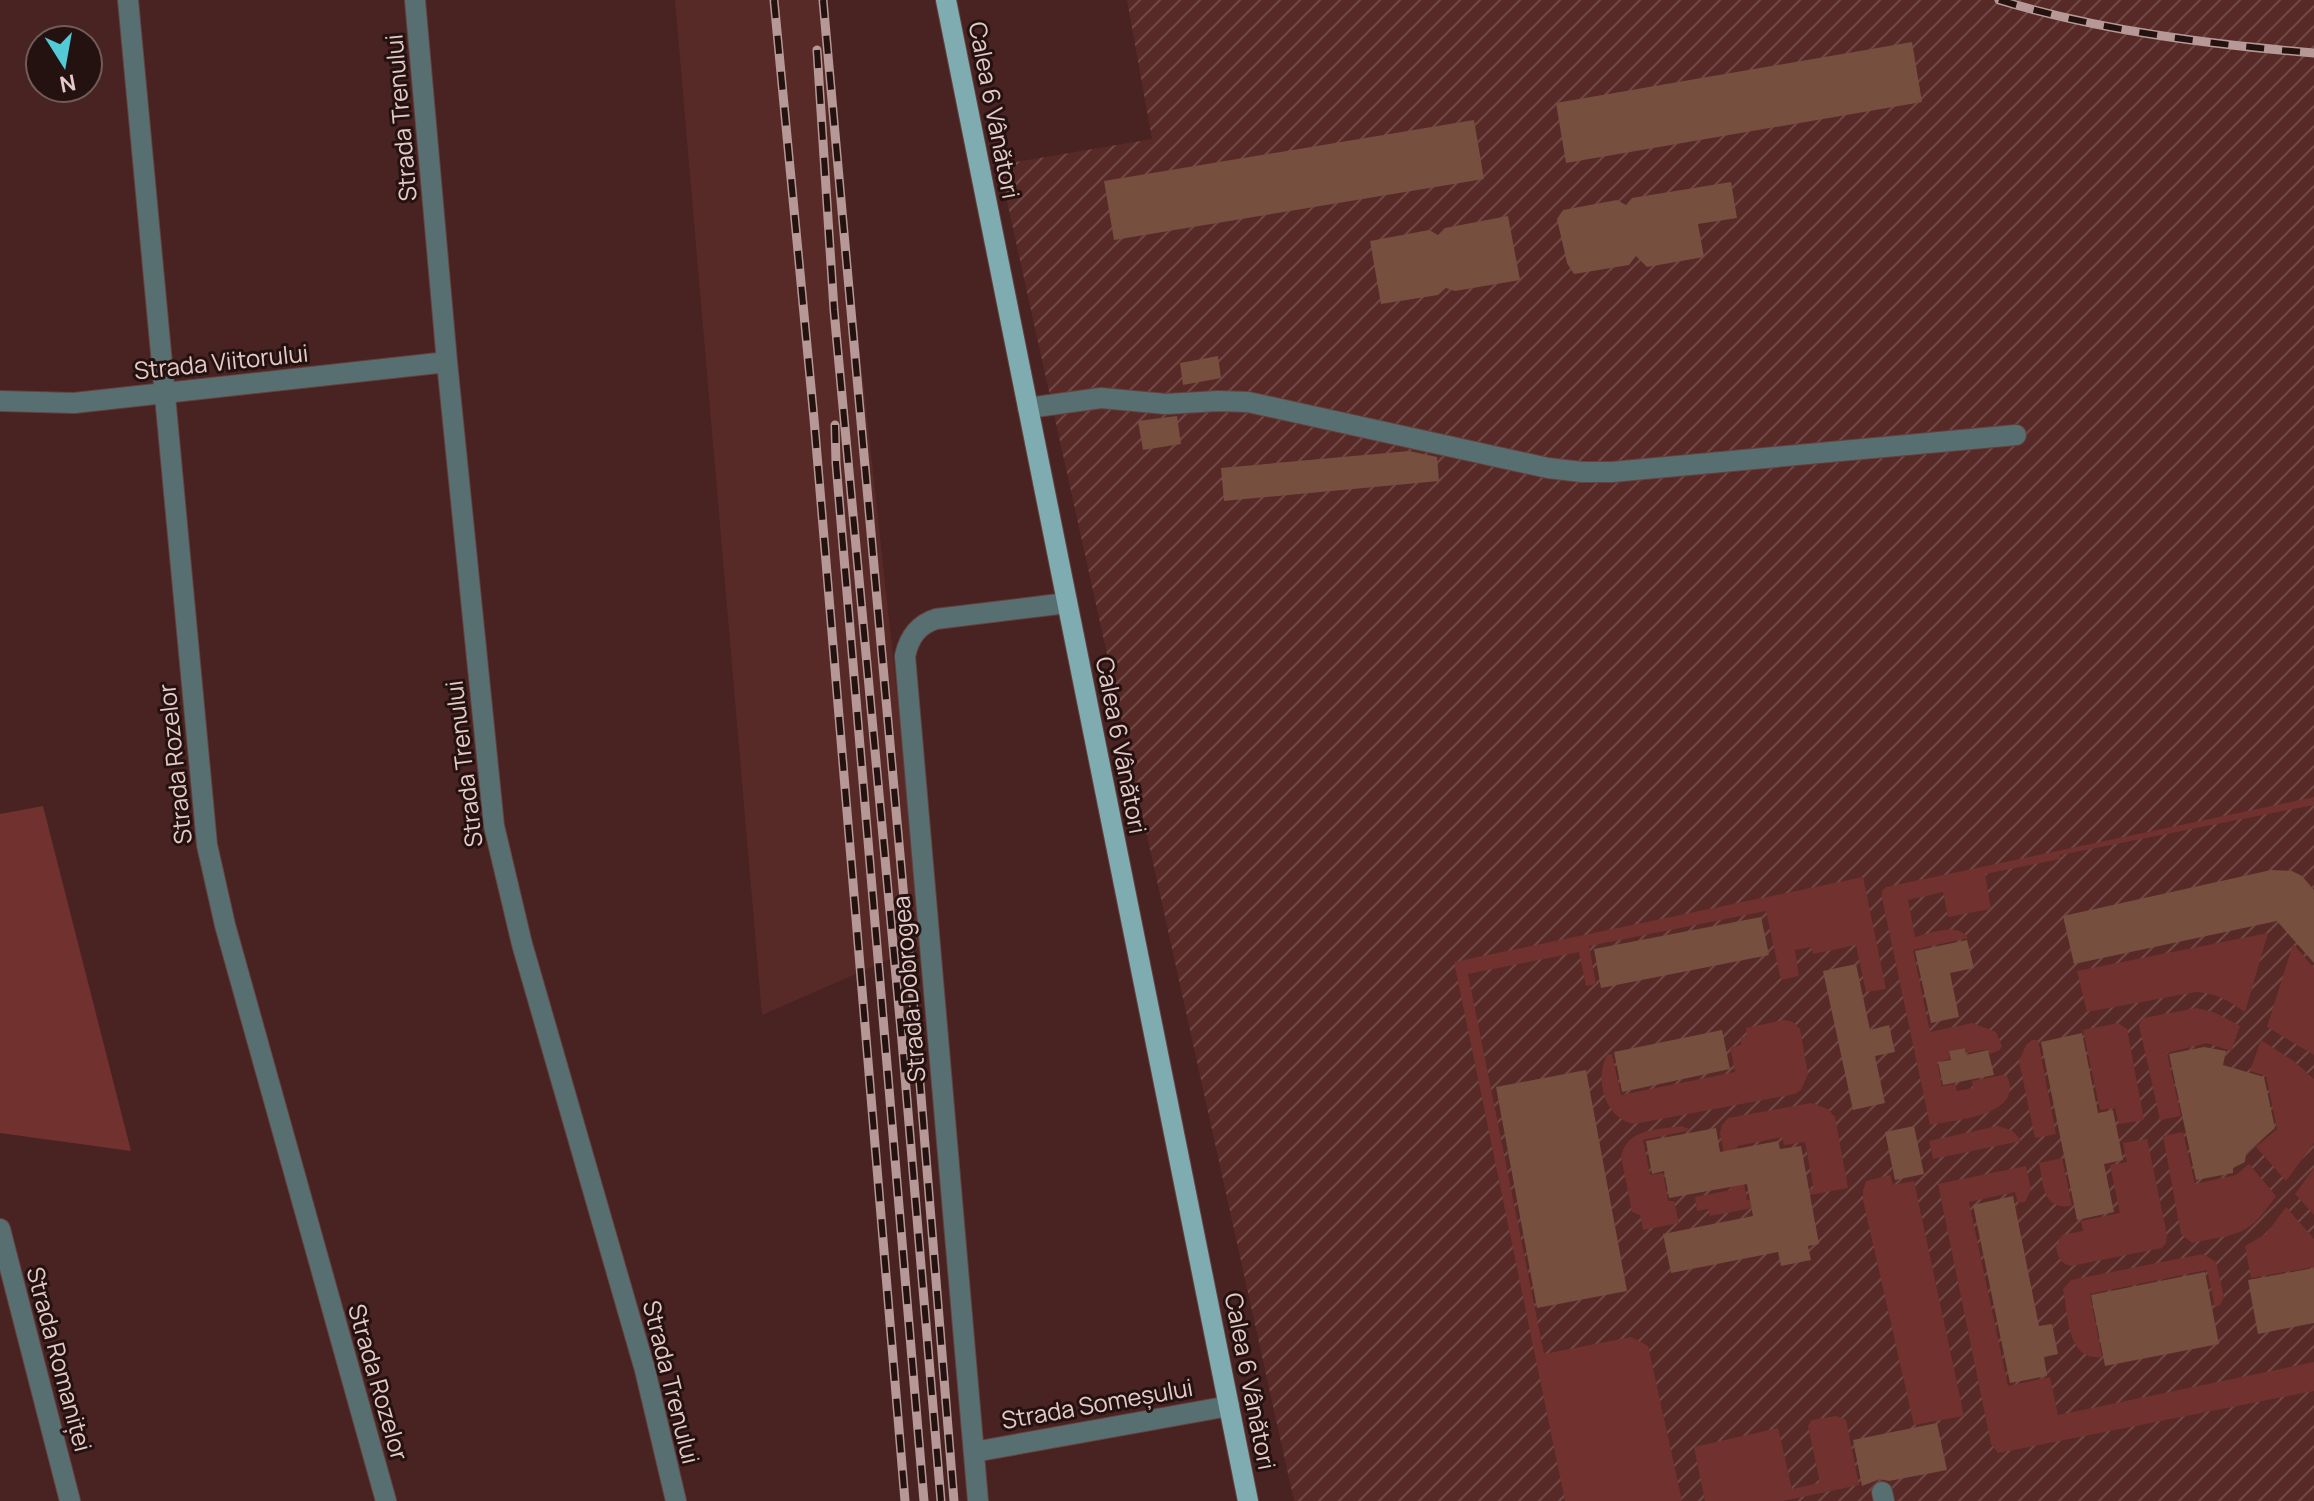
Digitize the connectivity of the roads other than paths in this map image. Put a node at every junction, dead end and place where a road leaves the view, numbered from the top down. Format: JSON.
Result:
{"nodes":[{"id":1,"x":128,"y":0,"type":"edge"},
{"id":2,"x":415,"y":0,"type":"edge"},
{"id":3,"x":946,"y":0,"type":"edge"},
{"id":4,"x":447,"y":362,"type":"junction"},
{"id":5,"x":165,"y":394,"type":"junction"},
{"id":6,"x":0,"y":401,"type":"edge"},
{"id":7,"x":1028,"y":408,"type":"junction"},
{"id":8,"x":2016,"y":435,"type":"dead end"},
{"id":9,"x":1067,"y":603,"type":"junction"},
{"id":10,"x":0,"y":1229,"type":"edge"},
{"id":11,"x":1229,"y":1406,"type":"junction"},
{"id":12,"x":974,"y":1452,"type":"junction"},
{"id":13,"x":70,"y":1501,"type":"edge"},
{"id":14,"x":386,"y":1501,"type":"edge"},
{"id":15,"x":676,"y":1501,"type":"edge"},
{"id":16,"x":978,"y":1501,"type":"edge"},
{"id":17,"x":1248,"y":1501,"type":"edge"}],
"edges":[{"from":1,"to":5,"type":"street","name":"Strada Rozelor"},
{"from":2,"to":4,"type":"street","name":"Strada Trenului"},
{"from":3,"to":7,"type":"main road","name":"Calea 6 Vânători"},
{"from":4,"to":5,"type":"street","name":"Strada Viitorului"},
{"from":4,"to":15,"type":"street","name":"Strada Trenului"},
{"from":5,"to":6,"type":"street","name":"Strada Viitorului"},
{"from":5,"to":14,"type":"street","name":"Strada Rozelor"},
{"from":7,"to":8,"type":"street"},
{"from":7,"to":9,"type":"main road","name":"Calea 6 Vânători"},
{"from":9,"to":11,"type":"main road","name":"Calea 6 Vânători"},
{"from":9,"to":12,"type":"street","name":"Strada Dobrogea"},
{"from":10,"to":13,"type":"street","name":"Strada Romaniței"},
{"from":11,"to":12,"type":"street","name":"Strada Someșului"},
{"from":11,"to":17,"type":"main road","name":"Calea 6 Vânători"},
{"from":12,"to":16,"type":"street","name":"Strada Dobrogea"}]}
